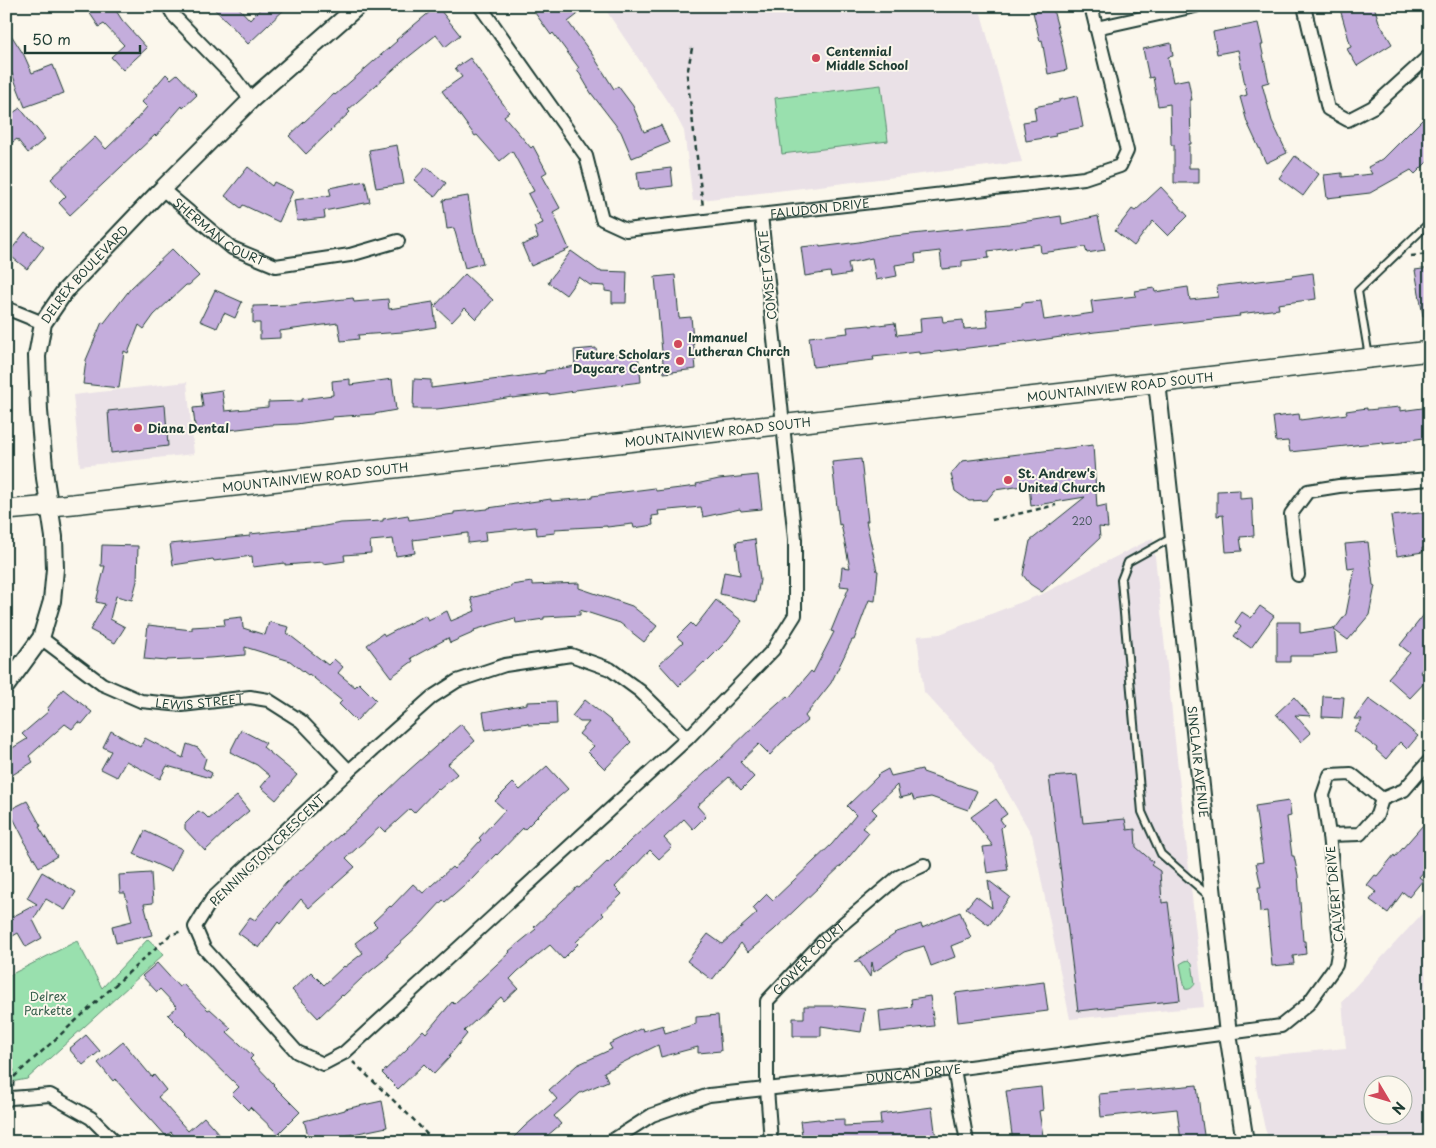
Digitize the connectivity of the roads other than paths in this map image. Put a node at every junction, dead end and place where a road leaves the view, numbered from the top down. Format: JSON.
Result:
{"nodes":[{"id":1,"x":168,"y":6,"type":"edge"},
{"id":2,"x":358,"y":6,"type":"edge"},
{"id":3,"x":480,"y":6,"type":"edge"},
{"id":4,"x":1091,"y":6,"type":"edge"},
{"id":5,"x":1195,"y":6,"type":"edge"},
{"id":6,"x":1304,"y":6,"type":"edge"},
{"id":7,"x":1096,"y":28,"type":"junction"},
{"id":8,"x":1430,"y":55,"type":"edge"},
{"id":9,"x":251,"y":100,"type":"junction"},
{"id":10,"x":162,"y":189,"type":"junction"},
{"id":11,"x":761,"y":215,"type":"junction"},
{"id":12,"x":1430,"y":222,"type":"edge"},
{"id":13,"x":398,"y":241,"type":"dead end"},
{"id":14,"x":6,"y":308,"type":"edge"},
{"id":15,"x":43,"y":323,"type":"junction"},
{"id":16,"x":1430,"y":351,"type":"edge"},
{"id":17,"x":1369,"y":358,"type":"junction"},
{"id":18,"x":1157,"y":382,"type":"junction"},
{"id":19,"x":782,"y":424,"type":"junction"},
{"id":20,"x":1430,"y":479,"type":"edge"},
{"id":21,"x":49,"y":506,"type":"junction"},
{"id":22,"x":6,"y":510,"type":"edge"},
{"id":23,"x":1174,"y":536,"type":"junction"},
{"id":24,"x":1298,"y":575,"type":"dead end"},
{"id":25,"x":41,"y":638,"type":"junction"},
{"id":26,"x":6,"y":686,"type":"edge"},
{"id":27,"x":688,"y":738,"type":"junction"},
{"id":28,"x":1430,"y":760,"type":"edge"},
{"id":29,"x":349,"y":771,"type":"junction"},
{"id":30,"x":1382,"y":799,"type":"junction"},
{"id":31,"x":1329,"y":835,"type":"junction"},
{"id":32,"x":924,"y":865,"type":"dead end"},
{"id":33,"x":1214,"y":900,"type":"junction"},
{"id":34,"x":1228,"y":1034,"type":"junction"},
{"id":35,"x":954,"y":1069,"type":"junction"},
{"id":36,"x":767,"y":1089,"type":"junction"},
{"id":37,"x":8,"y":1099,"type":"edge"},
{"id":38,"x":115,"y":1142,"type":"edge"},
{"id":39,"x":610,"y":1142,"type":"edge"},
{"id":40,"x":771,"y":1142,"type":"edge"},
{"id":41,"x":967,"y":1142,"type":"edge"},
{"id":42,"x":1245,"y":1142,"type":"edge"}],
"edges":[{"from":1,"to":9,"type":"street"},
{"from":2,"to":9,"type":"street","name":"DELREX BOULEVARD"},
{"from":3,"to":11,"type":"street","name":"FALUDON DRIVE"},
{"from":4,"to":7,"type":"street","name":"FALUDON DRIVE"},
{"from":5,"to":7,"type":"street"},
{"from":6,"to":8,"type":"street"},
{"from":7,"to":11,"type":"street","name":"FALUDON DRIVE"},
{"from":9,"to":10,"type":"street","name":"DELREX BOULEVARD"},
{"from":10,"to":13,"type":"street","name":"SHERMAN COURT"},
{"from":10,"to":15,"type":"street","name":"DELREX BOULEVARD"},
{"from":11,"to":19,"type":"street","name":"COMSET GATE"},
{"from":12,"to":17,"type":"lane"},
{"from":14,"to":15,"type":"street"},
{"from":15,"to":21,"type":"street","name":"DELREX BOULEVARD"},
{"from":16,"to":17,"type":"main road","name":"MOUNTAINVIEW ROAD SOUTH"},
{"from":17,"to":18,"type":"main road","name":"MOUNTAINVIEW ROAD SOUTH"},
{"from":18,"to":19,"type":"main road","name":"MOUNTAINVIEW ROAD SOUTH"},
{"from":18,"to":23,"type":"street","name":"SINCLAIR AVENUE"},
{"from":19,"to":21,"type":"main road","name":"MOUNTAINVIEW ROAD SOUTH"},
{"from":19,"to":27,"type":"street"},
{"from":20,"to":24,"type":"street"},
{"from":21,"to":22,"type":"main road","name":"MOUNTAINVIEW ROAD SOUTH"},
{"from":21,"to":25,"type":"street","name":"DELREX BOULEVARD"},
{"from":23,"to":33,"type":"street","name":"SINCLAIR AVENUE"},
{"from":23,"to":33,"type":"lane"},
{"from":25,"to":26,"type":"street","name":"DELREX BOULEVARD"},
{"from":25,"to":29,"type":"street","name":"LEWIS STREET"},
{"from":27,"to":29,"type":"street","name":"PENNINGTON CRESCENT"},
{"from":27,"to":29,"type":"street","name":"PENNINGTON CRESCENT"},
{"from":28,"to":30,"type":"street"},
{"from":30,"to":31,"type":"street","name":"CALVERT DRIVE"},
{"from":30,"to":31,"type":"street","name":"CALVERT DRIVE"},
{"from":31,"to":34,"type":"street","name":"CALVERT DRIVE"},
{"from":32,"to":36,"type":"street","name":"GOWER COURT"},
{"from":33,"to":34,"type":"street","name":"SINCLAIR AVENUE"},
{"from":34,"to":35,"type":"street","name":"DUNCAN DRIVE"},
{"from":34,"to":42,"type":"street","name":"SINCLAIR AVENUE"},
{"from":35,"to":36,"type":"street","name":"DUNCAN DRIVE"},
{"from":35,"to":41,"type":"street"},
{"from":36,"to":39,"type":"street","name":"DUNCAN DRIVE"},
{"from":36,"to":40,"type":"street","name":"GOWER COURT"},
{"from":37,"to":38,"type":"street"}]}
